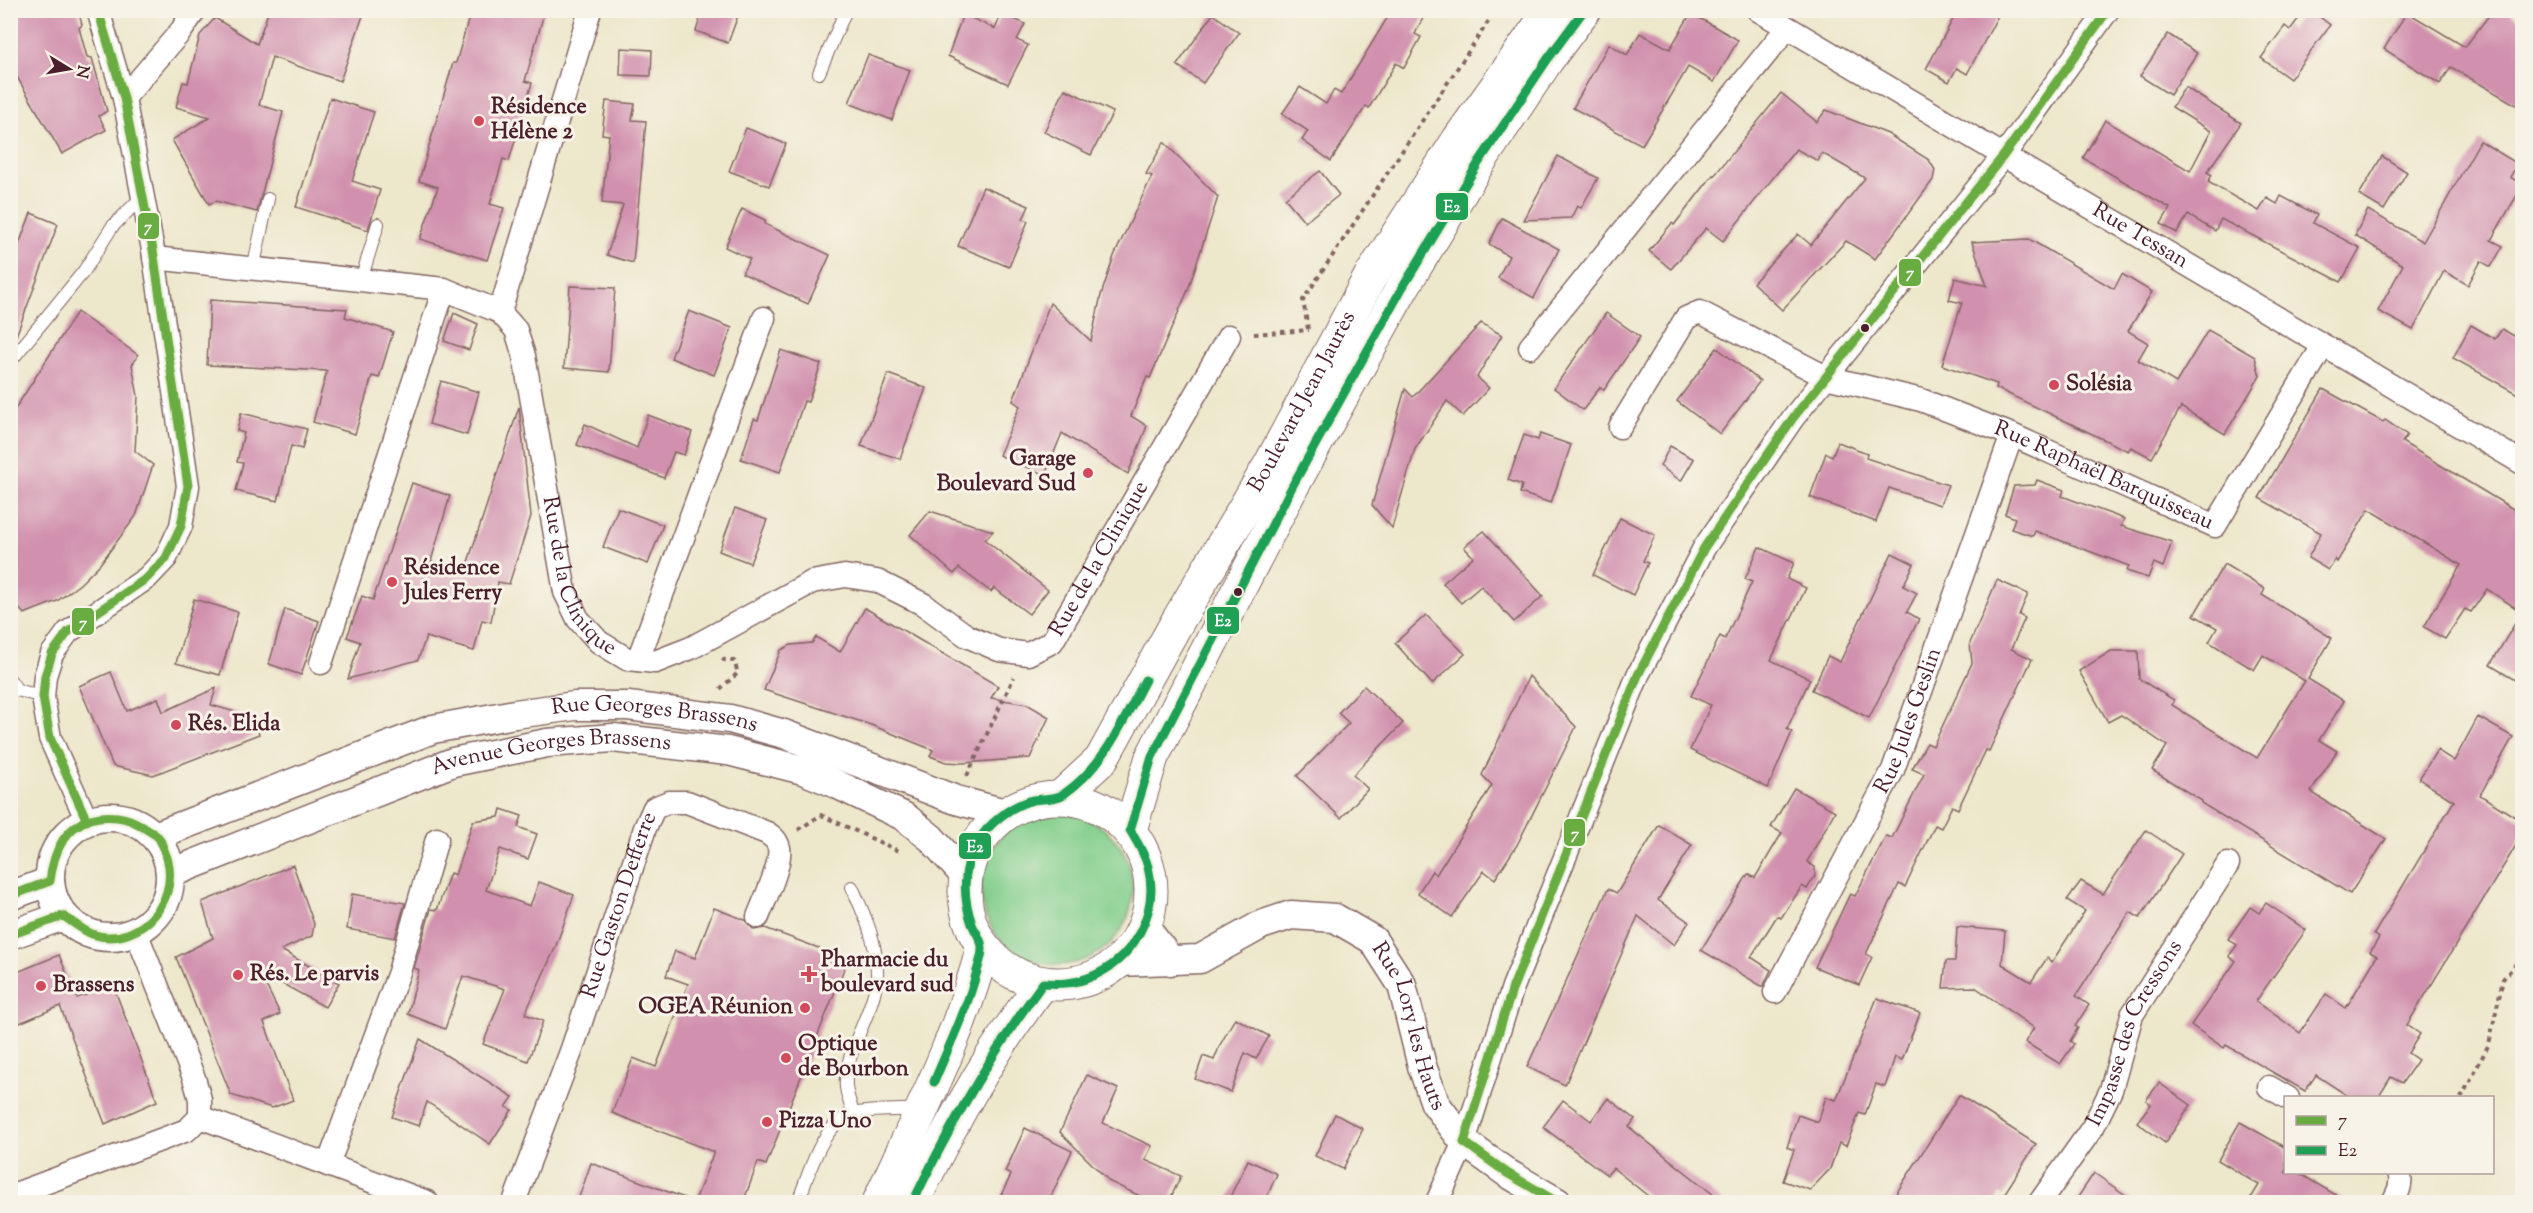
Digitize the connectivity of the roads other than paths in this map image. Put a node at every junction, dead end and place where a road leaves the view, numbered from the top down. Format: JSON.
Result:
{"nodes":[{"id":1,"x":98,"y":10,"type":"edge"},
{"id":2,"x":195,"y":10,"type":"edge"},
{"id":3,"x":590,"y":10,"type":"edge"},
{"id":4,"x":846,"y":10,"type":"edge"},
{"id":5,"x":1551,"y":10,"type":"edge"},
{"id":6,"x":1584,"y":10,"type":"edge"},
{"id":7,"x":1758,"y":10,"type":"edge"},
{"id":8,"x":2108,"y":10,"type":"edge"},
{"id":9,"x":1787,"y":28,"type":"junction"},
{"id":10,"x":819,"y":73,"type":"dead end"},
{"id":11,"x":124,"y":98,"type":"junction"},
{"id":12,"x":2004,"y":155,"type":"junction"},
{"id":13,"x":142,"y":196,"type":"junction"},
{"id":14,"x":268,"y":199,"type":"dead end"},
{"id":15,"x":378,"y":224,"type":"dead end"},
{"id":16,"x":154,"y":258,"type":"junction"},
{"id":17,"x":253,"y":269,"type":"junction"},
{"id":18,"x":361,"y":280,"type":"junction"},
{"id":19,"x":444,"y":290,"type":"junction"},
{"id":20,"x":500,"y":312,"type":"junction"},
{"id":21,"x":764,"y":318,"type":"dead end"},
{"id":22,"x":1229,"y":336,"type":"road end"},
{"id":23,"x":2323,"y":346,"type":"junction"},
{"id":24,"x":1530,"y":347,"type":"dead end"},
{"id":25,"x":10,"y":362,"type":"edge"},
{"id":26,"x":1826,"y":377,"type":"junction"},
{"id":27,"x":1620,"y":427,"type":"dead end"},
{"id":28,"x":2012,"y":435,"type":"junction"},
{"id":29,"x":2523,"y":463,"type":"edge"},
{"id":30,"x":638,"y":660,"type":"junction"},
{"id":31,"x":321,"y":663,"type":"dead end"},
{"id":32,"x":10,"y":680,"type":"edge"},
{"id":33,"x":43,"y":697,"type":"junction"},
{"id":34,"x":1062,"y":796,"type":"junction"},
{"id":35,"x":1005,"y":813,"type":"junction"},
{"id":36,"x":87,"y":821,"type":"junction"},
{"id":37,"x":1130,"y":830,"type":"junction"},
{"id":38,"x":155,"y":836,"type":"junction"},
{"id":39,"x":437,"y":839,"type":"dead end"},
{"id":40,"x":2228,"y":864,"type":"dead end"},
{"id":41,"x":171,"y":873,"type":"junction"},
{"id":42,"x":965,"y":876,"type":"junction"},
{"id":43,"x":50,"y":880,"type":"junction"},
{"id":44,"x":852,"y":887,"type":"dead end"},
{"id":45,"x":10,"y":896,"type":"edge"},
{"id":46,"x":63,"y":916,"type":"junction"},
{"id":47,"x":758,"y":917,"type":"dead end"},
{"id":48,"x":1144,"y":926,"type":"junction"},
{"id":49,"x":136,"y":933,"type":"junction"},
{"id":50,"x":10,"y":935,"type":"edge"},
{"id":51,"x":983,"y":947,"type":"junction"},
{"id":52,"x":1171,"y":961,"type":"junction"},
{"id":53,"x":1118,"y":962,"type":"junction"},
{"id":54,"x":1043,"y":983,"type":"junction"},
{"id":55,"x":1775,"y":992,"type":"dead end"},
{"id":56,"x":922,"y":1109,"type":"junction"},
{"id":57,"x":853,"y":1114,"type":"junction"},
{"id":58,"x":200,"y":1117,"type":"junction"},
{"id":59,"x":1464,"y":1142,"type":"junction"},
{"id":60,"x":327,"y":1165,"type":"junction"},
{"id":61,"x":2399,"y":1174,"type":"edge"},
{"id":62,"x":10,"y":1196,"type":"edge"},
{"id":63,"x":427,"y":1203,"type":"edge"},
{"id":64,"x":514,"y":1203,"type":"edge"},
{"id":65,"x":798,"y":1203,"type":"edge"},
{"id":66,"x":879,"y":1203,"type":"edge"},
{"id":67,"x":913,"y":1203,"type":"edge"},
{"id":68,"x":1437,"y":1203,"type":"edge"},
{"id":69,"x":1557,"y":1203,"type":"edge"},
{"id":70,"x":2040,"y":1203,"type":"edge"},
{"id":71,"x":2393,"y":1203,"type":"edge"}],
"edges":[{"from":1,"to":11,"type":"street"},
{"from":2,"to":11,"type":"street"},
{"from":3,"to":20,"type":"street"},
{"from":4,"to":10,"type":"lane"},
{"from":5,"to":34,"type":"main road","name":"Boulevard Jean Jaurès"},
{"from":6,"to":37,"type":"main road","name":"Boulevard Jean Jaurès"},
{"from":7,"to":9,"type":"street","name":"Rue Tessan"},
{"from":8,"to":12,"type":"street"},
{"from":9,"to":12,"type":"street","name":"Rue Tessan"},
{"from":9,"to":24,"type":"street"},
{"from":11,"to":13,"type":"street"},
{"from":12,"to":23,"type":"street","name":"Rue Tessan"},
{"from":12,"to":26,"type":"street"},
{"from":13,"to":16,"type":"street"},
{"from":13,"to":25,"type":"lane"},
{"from":14,"to":17,"type":"lane"},
{"from":15,"to":18,"type":"lane"},
{"from":16,"to":17,"type":"street"},
{"from":16,"to":33,"type":"street"},
{"from":17,"to":18,"type":"street"},
{"from":18,"to":19,"type":"street"},
{"from":19,"to":20,"type":"street"},
{"from":19,"to":31,"type":"street"},
{"from":20,"to":30,"type":"street","name":"Rue de la Clinique"},
{"from":21,"to":30,"type":"street"},
{"from":22,"to":30,"type":"street","name":"Rue de la Clinique"},
{"from":23,"to":28,"type":"street","name":"Rue Raphaël Barquisseau"},
{"from":23,"to":29,"type":"street","name":"Rue Tessan"},
{"from":26,"to":27,"type":"street","name":"Rue Raphaël Barquisseau"},
{"from":26,"to":28,"type":"street","name":"Rue Raphaël Barquisseau"},
{"from":26,"to":59,"type":"street"},
{"from":28,"to":55,"type":"street","name":"Rue Jules Geslin"},
{"from":32,"to":33,"type":"lane"},
{"from":33,"to":36,"type":"street"},
{"from":34,"to":35,"type":"main road"},
{"from":34,"to":37,"type":"main road"},
{"from":35,"to":38,"type":"street","name":"Rue Georges Brassens"},
{"from":35,"to":42,"type":"main road"},
{"from":36,"to":38,"type":"street"},
{"from":36,"to":43,"type":"street"},
{"from":37,"to":48,"type":"main road"},
{"from":38,"to":41,"type":"street"},
{"from":39,"to":60,"type":"street"},
{"from":40,"to":70,"type":"street","name":"Impasse des Cressons"},
{"from":41,"to":42,"type":"street","name":"Avenue Georges Brassens"},
{"from":41,"to":49,"type":"street"},
{"from":42,"to":51,"type":"main road"},
{"from":43,"to":45,"type":"street"},
{"from":43,"to":46,"type":"street"},
{"from":44,"to":57,"type":"lane"},
{"from":46,"to":49,"type":"street"},
{"from":46,"to":50,"type":"street"},
{"from":47,"to":64,"type":"street","name":"Rue Gaston Defferre"},
{"from":48,"to":52,"type":"street"},
{"from":48,"to":53,"type":"main road"},
{"from":49,"to":58,"type":"street"},
{"from":51,"to":54,"type":"main road"},
{"from":51,"to":56,"type":"main road"},
{"from":52,"to":53,"type":"street","name":"Rue Lory les Hauts"},
{"from":52,"to":59,"type":"street","name":"Rue Lory les Hauts"},
{"from":53,"to":54,"type":"main road"},
{"from":54,"to":67,"type":"main road"},
{"from":56,"to":57,"type":"lane"},
{"from":56,"to":66,"type":"main road"},
{"from":57,"to":65,"type":"lane"},
{"from":58,"to":60,"type":"street"},
{"from":58,"to":62,"type":"street"},
{"from":59,"to":68,"type":"street"},
{"from":59,"to":69,"type":"street","name":"Rue Lory les Hauts"},
{"from":60,"to":63,"type":"street"},
{"from":61,"to":71,"type":"street"}]}
